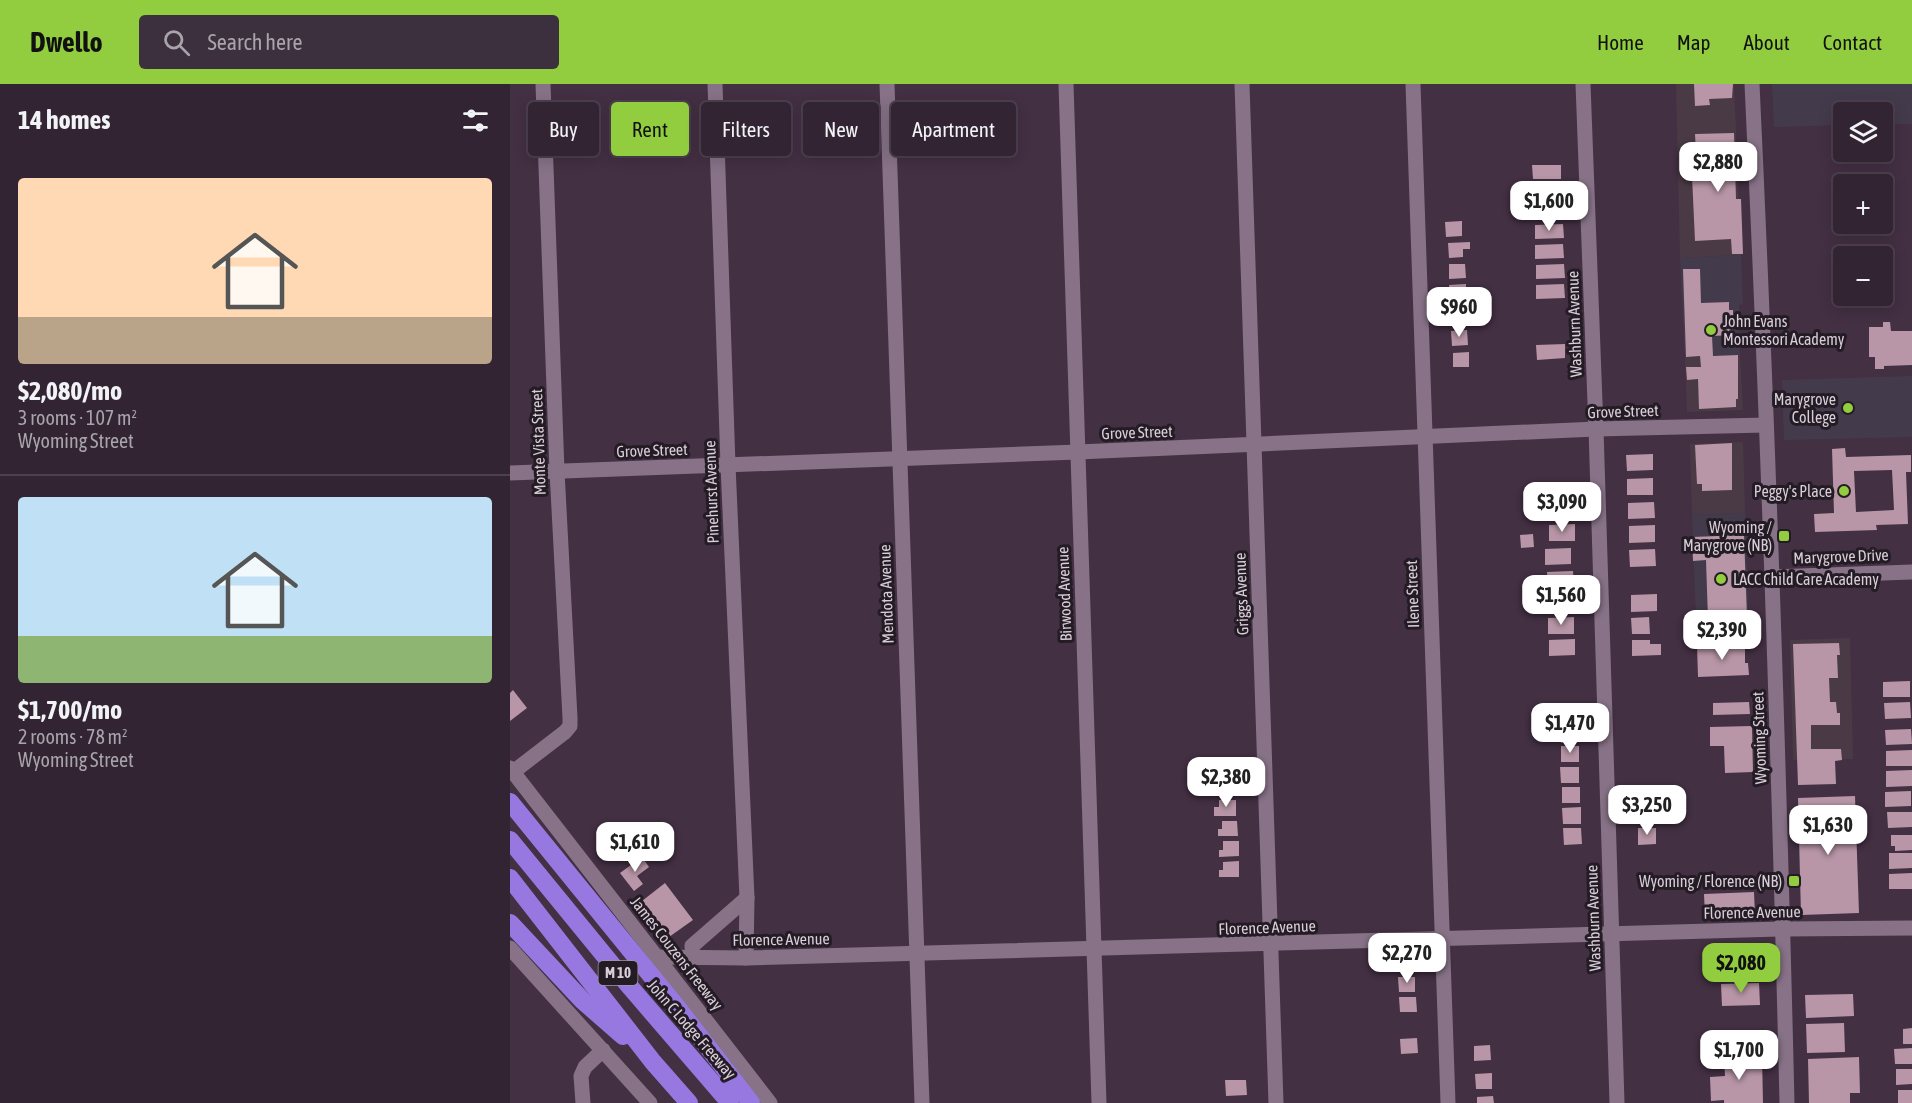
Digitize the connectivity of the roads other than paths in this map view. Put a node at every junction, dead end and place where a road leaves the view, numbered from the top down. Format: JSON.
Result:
{"nodes":[{"id":1,"x":543,"y":84,"type":"edge"},
{"id":2,"x":714,"y":84,"type":"edge"},
{"id":3,"x":887,"y":84,"type":"edge"},
{"id":4,"x":1066,"y":84,"type":"edge"},
{"id":5,"x":1242,"y":84,"type":"edge"},
{"id":6,"x":1413,"y":84,"type":"edge"},
{"id":7,"x":1583,"y":84,"type":"edge"},
{"id":8,"x":1752,"y":84,"type":"edge"},
{"id":9,"x":1766,"y":425,"type":"junction"},
{"id":10,"x":1596,"y":429,"type":"junction"},
{"id":11,"x":1424,"y":436,"type":"junction"},
{"id":12,"x":1254,"y":445,"type":"junction"},
{"id":13,"x":1078,"y":452,"type":"junction"},
{"id":14,"x":899,"y":459,"type":"junction"},
{"id":15,"x":728,"y":465,"type":"junction"},
{"id":16,"x":557,"y":471,"type":"junction"},
{"id":17,"x":510,"y":473,"type":"edge"},
{"id":18,"x":1912,"y":572,"type":"edge"},
{"id":19,"x":1771,"y":576,"type":"junction"},
{"id":20,"x":512,"y":770,"type":"edge"},
{"id":21,"x":510,"y":802,"type":"edge"},
{"id":22,"x":510,"y":840,"type":"edge"},
{"id":23,"x":510,"y":878,"type":"edge"},
{"id":24,"x":747,"y":898,"type":"junction"},
{"id":25,"x":510,"y":923,"type":"edge"},
{"id":26,"x":1912,"y":928,"type":"edge"},
{"id":27,"x":1783,"y":929,"type":"junction"},
{"id":28,"x":1611,"y":934,"type":"junction"},
{"id":29,"x":1442,"y":939,"type":"junction"},
{"id":30,"x":1271,"y":945,"type":"junction"},
{"id":31,"x":510,"y":948,"type":"edge"},
{"id":32,"x":1094,"y":949,"type":"junction"},
{"id":33,"x":916,"y":954,"type":"junction"},
{"id":34,"x":658,"y":957,"type":"junction"},
{"id":35,"x":693,"y":958,"type":"junction"},
{"id":36,"x":746,"y":958,"type":"junction"},
{"id":37,"x":517,"y":963,"type":"edge"},
{"id":38,"x":603,"y":1050,"type":"junction"},
{"id":39,"x":653,"y":1062,"type":"junction"},
{"id":40,"x":583,"y":1103,"type":"edge"},
{"id":41,"x":650,"y":1103,"type":"edge"},
{"id":42,"x":689,"y":1103,"type":"edge"},
{"id":43,"x":730,"y":1103,"type":"edge"},
{"id":44,"x":751,"y":1103,"type":"edge"},
{"id":45,"x":770,"y":1103,"type":"edge"},
{"id":46,"x":922,"y":1103,"type":"edge"},
{"id":47,"x":1099,"y":1103,"type":"edge"},
{"id":48,"x":1276,"y":1103,"type":"edge"},
{"id":49,"x":1448,"y":1103,"type":"edge"},
{"id":50,"x":1617,"y":1103,"type":"edge"},
{"id":51,"x":1786,"y":1103,"type":"edge"}],
"edges":[{"from":1,"to":16,"type":"street","name":"Monte Vista Street"},
{"from":2,"to":15,"type":"street","name":"Pinehurst Avenue"},
{"from":3,"to":14,"type":"street","name":"Mendota Avenue"},
{"from":4,"to":13,"type":"street","name":"Birwood Avenue"},
{"from":5,"to":12,"type":"street","name":"Griggs Avenue"},
{"from":6,"to":11,"type":"street","name":"Ilene Street"},
{"from":7,"to":10,"type":"street","name":"Washburn Avenue"},
{"from":8,"to":9,"type":"street","name":"Wyoming Street"},
{"from":9,"to":10,"type":"street","name":"Grove Street"},
{"from":9,"to":19,"type":"street","name":"Wyoming Street"},
{"from":10,"to":11,"type":"street","name":"Grove Street"},
{"from":10,"to":28,"type":"street","name":"Washburn Avenue"},
{"from":11,"to":12,"type":"street","name":"Grove Street"},
{"from":11,"to":29,"type":"street","name":"Ilene Street"},
{"from":12,"to":13,"type":"street","name":"Grove Street"},
{"from":12,"to":30,"type":"street","name":"Griggs Avenue"},
{"from":13,"to":14,"type":"street","name":"Grove Street"},
{"from":13,"to":32,"type":"street","name":"Birwood Avenue"},
{"from":14,"to":15,"type":"street","name":"Grove Street"},
{"from":14,"to":33,"type":"street","name":"Mendota Avenue"},
{"from":15,"to":16,"type":"street","name":"Grove Street"},
{"from":15,"to":24,"type":"street","name":"Pinehurst Avenue"},
{"from":16,"to":17,"type":"street","name":"Grove Street"},
{"from":16,"to":20,"type":"street","name":"Monte Vista Street"},
{"from":18,"to":19,"type":"street","name":"Marygrove Drive"},
{"from":19,"to":27,"type":"street","name":"Wyoming Street"},
{"from":20,"to":34,"type":"street","name":"James Couzens Freeway"},
{"from":21,"to":44,"type":"highway"},
{"from":22,"to":43,"type":"highway","name":"John C Lodge Freeway","number":"M 10"},
{"from":23,"to":39,"type":"highway","number":"M 10"},
{"from":24,"to":35,"type":"street"},
{"from":24,"to":36,"type":"street","name":"Pinehurst Avenue"},
{"from":25,"to":39,"type":"highway"},
{"from":26,"to":27,"type":"street","name":"Florence Avenue"},
{"from":27,"to":28,"type":"street","name":"Florence Avenue"},
{"from":27,"to":51,"type":"street","name":"Wyoming Street"},
{"from":28,"to":29,"type":"street","name":"Florence Avenue"},
{"from":28,"to":50,"type":"street","name":"Washburn Avenue"},
{"from":29,"to":30,"type":"street","name":"Florence Avenue"},
{"from":29,"to":49,"type":"street","name":"Ilene Street"},
{"from":30,"to":32,"type":"street","name":"Florence Avenue"},
{"from":30,"to":48,"type":"street","name":"Griggs Avenue"},
{"from":31,"to":37,"type":"street"},
{"from":32,"to":33,"type":"street","name":"Florence Avenue"},
{"from":32,"to":47,"type":"street","name":"Birwood Avenue"},
{"from":33,"to":36,"type":"street","name":"Florence Avenue"},
{"from":33,"to":46,"type":"street","name":"Mendota Avenue"},
{"from":34,"to":35,"type":"street","name":"Florence Avenue"},
{"from":34,"to":45,"type":"street","name":"James Couzens Freeway"},
{"from":35,"to":36,"type":"street","name":"Florence Avenue"},
{"from":37,"to":38,"type":"street"},
{"from":38,"to":40,"type":"street"},
{"from":38,"to":41,"type":"street"},
{"from":39,"to":42,"type":"highway","number":"M 10"}]}
